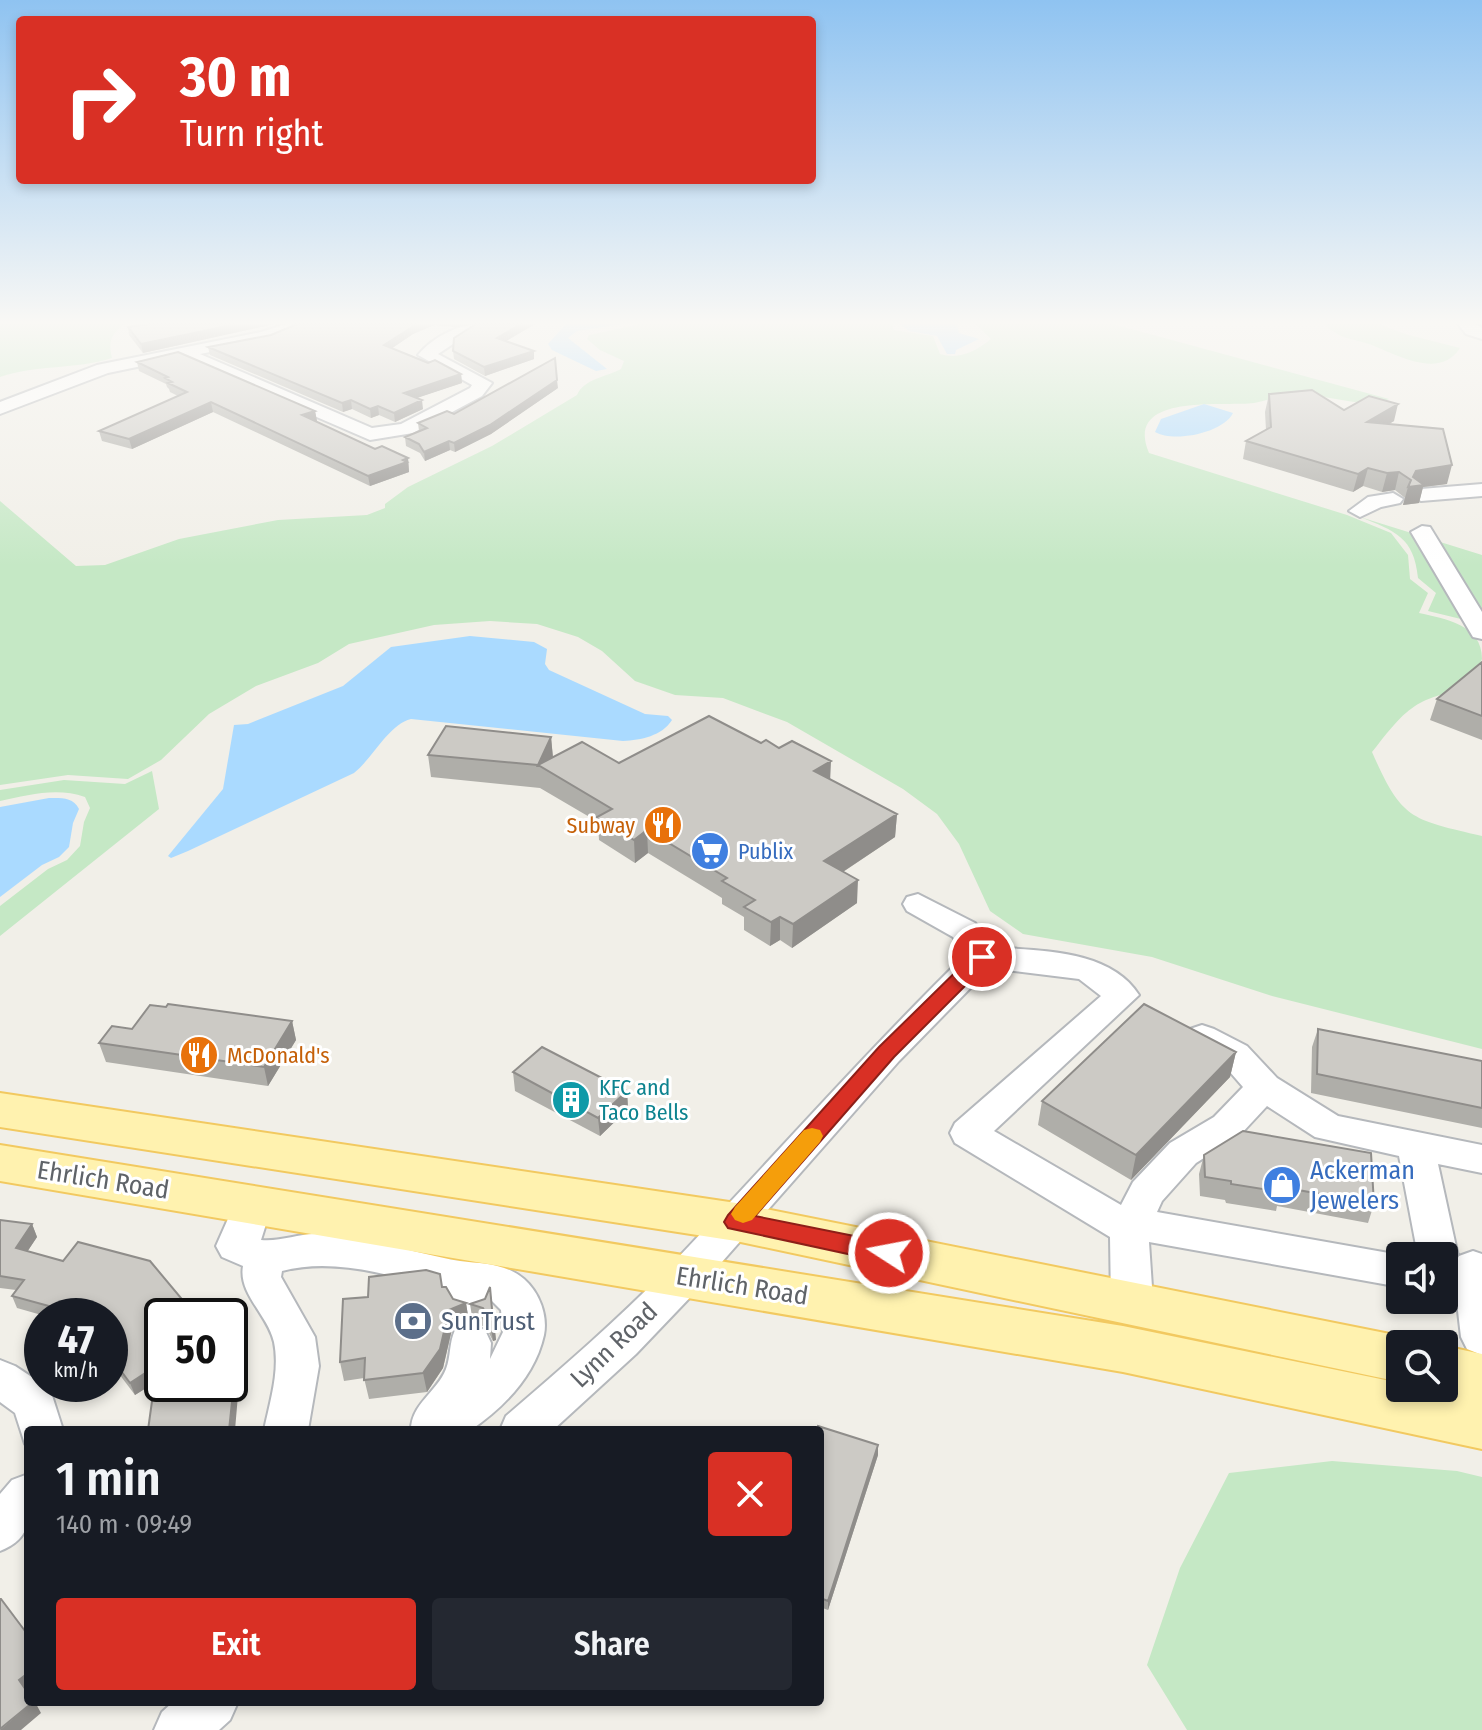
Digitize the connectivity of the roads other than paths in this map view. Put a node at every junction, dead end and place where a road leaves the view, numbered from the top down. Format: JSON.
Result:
{"nodes":[{"id":1,"x":302,"y":405,"type":"edge"},
{"id":2,"x":452,"y":405,"type":"edge"},
{"id":3,"x":383,"y":432,"type":"junction"},
{"id":4,"x":391,"y":451,"type":"edge"},
{"id":5,"x":1482,"y":490,"type":"edge"},
{"id":6,"x":1421,"y":495,"type":"edge"},
{"id":7,"x":1393,"y":499,"type":"dead end"},
{"id":8,"x":1360,"y":511,"type":"dead end"},
{"id":9,"x":1422,"y":532,"type":"dead end"},
{"id":10,"x":1482,"y":632,"type":"edge"},
{"id":11,"x":918,"y":904,"type":"dead end"},
{"id":12,"x":982,"y":957,"type":"junction"},
{"id":13,"x":1150,"y":1010,"type":"junction"},
{"id":14,"x":1264,"y":1087,"type":"junction"},
{"id":15,"x":0,"y":1110,"type":"edge"},
{"id":16,"x":1416,"y":1146,"type":"junction"},
{"id":17,"x":1482,"y":1159,"type":"edge"},
{"id":18,"x":0,"y":1163,"type":"edge"},
{"id":19,"x":253,"y":1205,"type":"junction"},
{"id":20,"x":736,"y":1222,"type":"junction"},
{"id":21,"x":1130,"y":1226,"type":"junction"},
{"id":22,"x":264,"y":1258,"type":"junction"},
{"id":23,"x":1459,"y":1263,"type":"edge"},
{"id":24,"x":1386,"y":1269,"type":"edge"},
{"id":25,"x":685,"y":1276,"type":"junction"},
{"id":26,"x":1132,"y":1302,"type":"junction"},
{"id":27,"x":467,"y":1324,"type":"junction"},
{"id":28,"x":1482,"y":1337,"type":"edge"},
{"id":29,"x":1386,"y":1356,"type":"edge"},
{"id":30,"x":1458,"y":1372,"type":"edge"},
{"id":31,"x":1482,"y":1377,"type":"edge"},
{"id":32,"x":0,"y":1379,"type":"edge"},
{"id":33,"x":1482,"y":1424,"type":"edge"},
{"id":34,"x":40,"y":1426,"type":"edge"},
{"id":35,"x":287,"y":1426,"type":"edge"},
{"id":36,"x":428,"y":1426,"type":"edge"},
{"id":37,"x":439,"y":1426,"type":"edge"},
{"id":38,"x":526,"y":1426,"type":"edge"},
{"id":39,"x":24,"y":1500,"type":"edge"},
{"id":40,"x":0,"y":1529,"type":"edge"},
{"id":41,"x":207,"y":1706,"type":"edge"},
{"id":42,"x":180,"y":1730,"type":"edge"}],
"edges":[{"from":1,"to":3,"type":"street"},
{"from":2,"to":3,"type":"street"},
{"from":3,"to":4,"type":"street"},
{"from":5,"to":6,"type":"street"},
{"from":7,"to":8,"type":"street"},
{"from":9,"to":10,"type":"street"},
{"from":11,"to":12,"type":"street"},
{"from":12,"to":13,"type":"street"},
{"from":12,"to":20,"type":"street","name":"Lynn Road"},
{"from":13,"to":14,"type":"street"},
{"from":13,"to":21,"type":"street"},
{"from":14,"to":16,"type":"street"},
{"from":14,"to":21,"type":"street"},
{"from":15,"to":20,"type":"main road"},
{"from":16,"to":17,"type":"street"},
{"from":16,"to":23,"type":"street"},
{"from":18,"to":19,"type":"main road","name":"Ehrlich Road"},
{"from":19,"to":22,"type":"street"},
{"from":19,"to":25,"type":"main road","name":"Ehrlich Road"},
{"from":20,"to":25,"type":"street","name":"Lynn Road"},
{"from":20,"to":26,"type":"main road"},
{"from":21,"to":24,"type":"street"},
{"from":21,"to":26,"type":"street"},
{"from":22,"to":27,"type":"street"},
{"from":22,"to":35,"type":"street"},
{"from":23,"to":28,"type":"street"},
{"from":25,"to":33,"type":"main road","name":"Ehrlich Road"},
{"from":25,"to":38,"type":"street","name":"Lynn Road"},
{"from":26,"to":29,"type":"main road"},
{"from":27,"to":36,"type":"street"},
{"from":27,"to":37,"type":"street"},
{"from":30,"to":31,"type":"main road"},
{"from":32,"to":34,"type":"street"},
{"from":39,"to":40,"type":"street"},
{"from":41,"to":42,"type":"street"}]}
